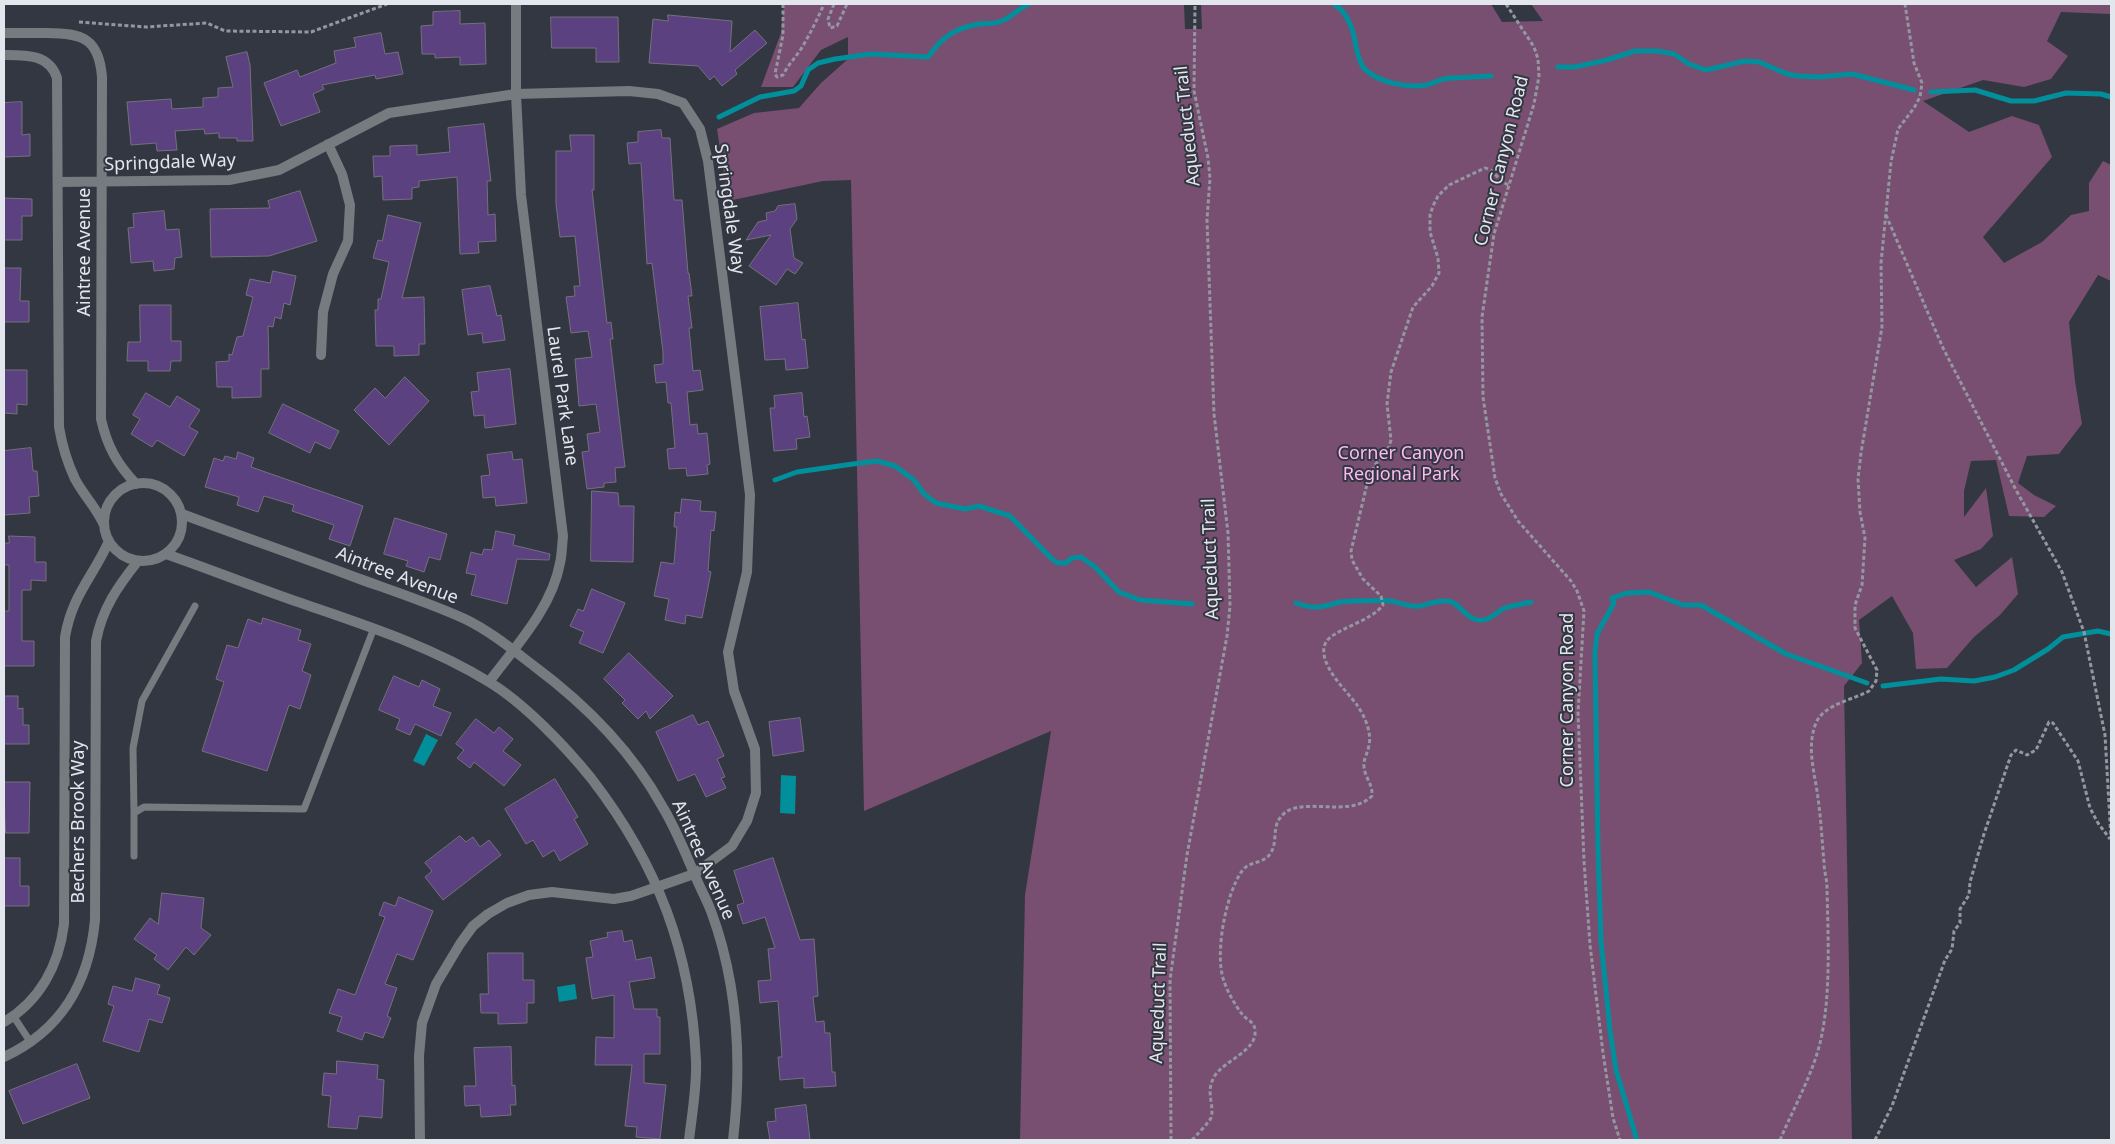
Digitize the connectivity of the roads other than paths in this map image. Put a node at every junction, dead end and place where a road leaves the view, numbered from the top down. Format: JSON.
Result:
{"nodes":[{"id":1,"x":516,"y":4,"type":"edge"},
{"id":2,"x":4,"y":33,"type":"edge"},
{"id":3,"x":4,"y":55,"type":"edge"},
{"id":4,"x":516,"y":94,"type":"junction"},
{"id":5,"x":328,"y":144,"type":"junction"},
{"id":6,"x":59,"y":182,"type":"junction"},
{"id":7,"x":102,"y":182,"type":"junction"},
{"id":8,"x":321,"y":355,"type":"dead end"},
{"id":9,"x":136,"y":484,"type":"junction"},
{"id":10,"x":182,"y":514,"type":"junction"},
{"id":11,"x":104,"y":525,"type":"junction"},
{"id":12,"x":109,"y":541,"type":"junction"},
{"id":13,"x":166,"y":554,"type":"junction"},
{"id":14,"x":138,"y":562,"type":"junction"},
{"id":15,"x":195,"y":606,"type":"dead end"},
{"id":16,"x":374,"y":628,"type":"junction"},
{"id":17,"x":513,"y":650,"type":"junction"},
{"id":18,"x":489,"y":682,"type":"junction"},
{"id":19,"x":134,"y":813,"type":"junction"},
{"id":20,"x":134,"y":856,"type":"dead end"},
{"id":21,"x":694,"y":874,"type":"junction"},
{"id":22,"x":657,"y":887,"type":"junction"},
{"id":23,"x":14,"y":1016,"type":"junction"},
{"id":24,"x":4,"y":1022,"type":"edge"},
{"id":25,"x":31,"y":1043,"type":"junction"},
{"id":26,"x":4,"y":1057,"type":"edge"},
{"id":27,"x":420,"y":1140,"type":"edge"},
{"id":28,"x":689,"y":1140,"type":"edge"},
{"id":29,"x":733,"y":1140,"type":"edge"}],
"edges":[{"from":1,"to":4,"type":"street","name":"Laurel Park Lane"},
{"from":2,"to":7,"type":"street","name":"Aintree Avenue"},
{"from":3,"to":6,"type":"street","name":"Aintree Avenue"},
{"from":4,"to":5,"type":"street","name":"Springdale Way"},
{"from":4,"to":17,"type":"street","name":"Laurel Park Lane"},
{"from":4,"to":21,"type":"street","name":"Springdale Way"},
{"from":5,"to":7,"type":"street","name":"Springdale Way"},
{"from":5,"to":8,"type":"street"},
{"from":6,"to":7,"type":"street","name":"Springdale Way"},
{"from":6,"to":11,"type":"street","name":"Aintree Avenue"},
{"from":7,"to":9,"type":"street","name":"Aintree Avenue"},
{"from":9,"to":10,"type":"street"},
{"from":9,"to":11,"type":"street"},
{"from":10,"to":13,"type":"street"},
{"from":10,"to":17,"type":"street","name":"Aintree Avenue"},
{"from":11,"to":12,"type":"street"},
{"from":12,"to":14,"type":"street"},
{"from":12,"to":23,"type":"street","name":"Bechers Brook Way"},
{"from":13,"to":14,"type":"street"},
{"from":13,"to":16,"type":"street"},
{"from":14,"to":25,"type":"street","name":"Bechers Brook Way"},
{"from":15,"to":19,"type":"lane"},
{"from":16,"to":18,"type":"street"},
{"from":16,"to":19,"type":"lane"},
{"from":17,"to":18,"type":"street","name":"Laurel Park Lane"},
{"from":17,"to":21,"type":"street","name":"Aintree Avenue"},
{"from":18,"to":22,"type":"street"},
{"from":19,"to":20,"type":"lane"},
{"from":21,"to":22,"type":"street","name":"Springdale Way"},
{"from":21,"to":29,"type":"street","name":"Aintree Avenue"},
{"from":22,"to":27,"type":"street","name":"Springdale Way"},
{"from":22,"to":28,"type":"street"},
{"from":23,"to":24,"type":"street","name":"Bechers Brook Way"},
{"from":23,"to":25,"type":"lane"},
{"from":25,"to":26,"type":"street","name":"Bechers Brook Way"}]}
